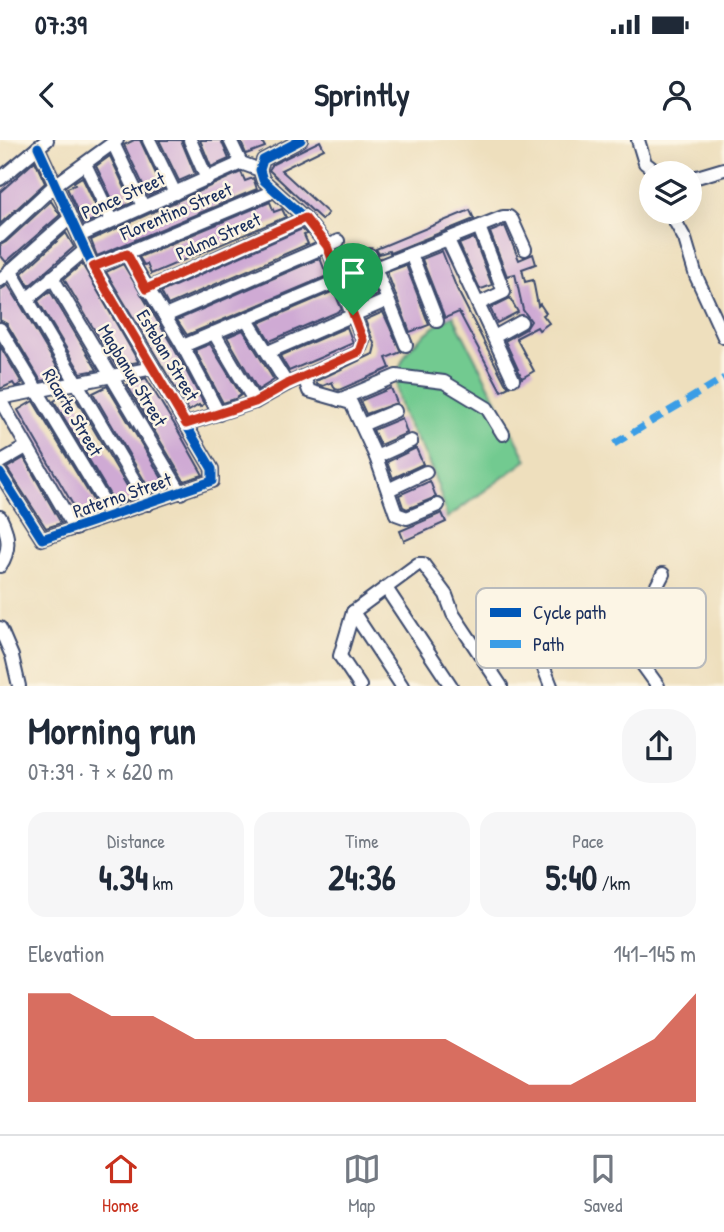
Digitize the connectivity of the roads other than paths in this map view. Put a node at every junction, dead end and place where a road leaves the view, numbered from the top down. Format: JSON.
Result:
{"nodes":[{"id":1,"x":149,"y":140,"type":"edge"},
{"id":2,"x":190,"y":140,"type":"edge"},
{"id":3,"x":230,"y":140,"type":"edge"},
{"id":4,"x":300,"y":140,"type":"edge"},
{"id":5,"x":638,"y":140,"type":"edge"},
{"id":6,"x":115,"y":142,"type":"edge"},
{"id":7,"x":42,"y":144,"type":"edge"},
{"id":8,"x":273,"y":146,"type":"edge"},
{"id":9,"x":644,"y":161,"type":"edge"},
{"id":10,"x":241,"y":163,"type":"junction"},
{"id":11,"x":85,"y":164,"type":"junction"},
{"id":12,"x":724,"y":169,"type":"edge"},
{"id":13,"x":260,"y":170,"type":"junction"},
{"id":14,"x":702,"y":175,"type":"edge"},
{"id":15,"x":207,"y":178,"type":"junction"},
{"id":16,"x":0,"y":179,"type":"edge"},
{"id":17,"x":55,"y":185,"type":"junction"},
{"id":18,"x":274,"y":191,"type":"junction"},
{"id":19,"x":175,"y":193,"type":"junction"},
{"id":20,"x":143,"y":206,"type":"junction"},
{"id":21,"x":70,"y":218,"type":"junction"},
{"id":22,"x":305,"y":218,"type":"junction"},
{"id":23,"x":112,"y":220,"type":"junction"},
{"id":24,"x":675,"y":224,"type":"edge"},
{"id":25,"x":479,"y":227,"type":"junction"},
{"id":26,"x":0,"y":236,"type":"edge"},
{"id":27,"x":79,"y":236,"type":"junction"},
{"id":28,"x":449,"y":240,"type":"junction"},
{"id":29,"x":332,"y":244,"type":"junction"},
{"id":30,"x":525,"y":249,"type":"dead end"},
{"id":31,"x":85,"y":250,"type":"junction"},
{"id":32,"x":127,"y":254,"type":"junction"},
{"id":33,"x":411,"y":254,"type":"junction"},
{"id":34,"x":370,"y":255,"type":"dead end"},
{"id":35,"x":93,"y":267,"type":"junction"},
{"id":36,"x":375,"y":268,"type":"junction"},
{"id":37,"x":10,"y":270,"type":"junction"},
{"id":38,"x":52,"y":277,"type":"junction"},
{"id":39,"x":0,"y":280,"type":"edge"},
{"id":40,"x":338,"y":280,"type":"junction"},
{"id":41,"x":146,"y":289,"type":"junction"},
{"id":42,"x":27,"y":299,"type":"junction"},
{"id":43,"x":388,"y":300,"type":"junction"},
{"id":44,"x":478,"y":304,"type":"junction"},
{"id":45,"x":353,"y":315,"type":"junction"},
{"id":46,"x":164,"y":316,"type":"junction"},
{"id":47,"x":247,"y":320,"type":"junction"},
{"id":48,"x":437,"y":321,"type":"dead end"},
{"id":49,"x":521,"y":322,"type":"dead end"},
{"id":50,"x":0,"y":329,"type":"edge"},
{"id":51,"x":214,"y":333,"type":"junction"},
{"id":52,"x":494,"y":337,"type":"junction"},
{"id":53,"x":724,"y":337,"type":"edge"},
{"id":54,"x":406,"y":345,"type":"dead end"},
{"id":55,"x":183,"y":346,"type":"junction"},
{"id":56,"x":268,"y":352,"type":"junction"},
{"id":57,"x":153,"y":368,"type":"junction"},
{"id":58,"x":113,"y":377,"type":"junction"},
{"id":59,"x":304,"y":377,"type":"junction"},
{"id":60,"x":513,"y":379,"type":"dead end"},
{"id":61,"x":75,"y":384,"type":"junction"},
{"id":62,"x":287,"y":384,"type":"junction"},
{"id":63,"x":38,"y":391,"type":"junction"},
{"id":64,"x":0,"y":399,"type":"edge"},
{"id":65,"x":339,"y":400,"type":"junction"},
{"id":66,"x":255,"y":402,"type":"junction"},
{"id":67,"x":395,"y":411,"type":"dead end"},
{"id":68,"x":219,"y":414,"type":"junction"},
{"id":69,"x":186,"y":424,"type":"junction"},
{"id":70,"x":362,"y":425,"type":"junction"},
{"id":71,"x":503,"y":434,"type":"dead end"},
{"id":72,"x":411,"y":441,"type":"dead end"},
{"id":73,"x":26,"y":447,"type":"junction"},
{"id":74,"x":376,"y":457,"type":"junction"},
{"id":75,"x":0,"y":462,"type":"edge"},
{"id":76,"x":425,"y":472,"type":"dead end"},
{"id":77,"x":0,"y":473,"type":"edge"},
{"id":78,"x":212,"y":481,"type":"joint"},
{"id":79,"x":388,"y":490,"type":"junction"},
{"id":80,"x":181,"y":493,"type":"junction"},
{"id":81,"x":148,"y":504,"type":"junction"},
{"id":82,"x":438,"y":505,"type":"dead end"},
{"id":83,"x":112,"y":515,"type":"junction"},
{"id":84,"x":0,"y":517,"type":"edge"},
{"id":85,"x":75,"y":529,"type":"junction"},
{"id":86,"x":0,"y":566,"type":"edge"},
{"id":87,"x":663,"y":573,"type":"dead end"},
{"id":88,"x":386,"y":588,"type":"junction"},
{"id":89,"x":655,"y":588,"type":"edge"},
{"id":90,"x":352,"y":612,"type":"junction"},
{"id":91,"x":0,"y":628,"type":"edge"},
{"id":92,"x":476,"y":648,"type":"edge"},
{"id":93,"x":489,"y":668,"type":"edge"},
{"id":94,"x":544,"y":668,"type":"edge"},
{"id":95,"x":644,"y":668,"type":"edge"},
{"id":96,"x":19,"y":686,"type":"edge"},
{"id":97,"x":360,"y":686,"type":"edge"},
{"id":98,"x":402,"y":686,"type":"edge"},
{"id":99,"x":451,"y":686,"type":"edge"},
{"id":100,"x":501,"y":686,"type":"edge"},
{"id":101,"x":551,"y":686,"type":"edge"},
{"id":102,"x":657,"y":686,"type":"edge"}],
"edges":[{"from":1,"to":19,"type":"street"},
{"from":2,"to":15,"type":"street"},
{"from":3,"to":10,"type":"street"},
{"from":4,"to":8,"type":"street"},
{"from":5,"to":9,"type":"street"},
{"from":6,"to":11,"type":"street"},
{"from":6,"to":20,"type":"street"},
{"from":7,"to":16,"type":"street"},
{"from":7,"to":17,"type":"street","name":"Esteban Street"},
{"from":8,"to":13,"type":"street"},
{"from":10,"to":13,"type":"street"},
{"from":10,"to":15,"type":"street","name":"Ponce Street"},
{"from":11,"to":17,"type":"street"},
{"from":11,"to":23,"type":"street"},
{"from":12,"to":14,"type":"street"},
{"from":13,"to":18,"type":"street"},
{"from":15,"to":19,"type":"street","name":"Ponce Street"},
{"from":17,"to":21,"type":"street","name":"Esteban Street"},
{"from":17,"to":26,"type":"street"},
{"from":18,"to":22,"type":"street"},
{"from":18,"to":32,"type":"street","name":"Florentino Street"},
{"from":19,"to":20,"type":"street","name":"Ponce Street"},
{"from":20,"to":23,"type":"street","name":"Ponce Street"},
{"from":21,"to":27,"type":"street","name":"Esteban Street"},
{"from":21,"to":37,"type":"street"},
{"from":22,"to":29,"type":"street"},
{"from":22,"to":41,"type":"street","name":"Palma Street"},
{"from":23,"to":27,"type":"street","name":"Ponce Street"},
{"from":24,"to":53,"type":"street"},
{"from":25,"to":28,"type":"street"},
{"from":25,"to":30,"type":"street"},
{"from":25,"to":44,"type":"street"},
{"from":27,"to":31,"type":"street","name":"Esteban Street"},
{"from":28,"to":33,"type":"street"},
{"from":28,"to":44,"type":"street"},
{"from":29,"to":40,"type":"street"},
{"from":29,"to":46,"type":"street"},
{"from":31,"to":35,"type":"street","name":"Esteban Street"},
{"from":31,"to":38,"type":"street"},
{"from":32,"to":35,"type":"street","name":"Florentino Street"},
{"from":32,"to":41,"type":"street"},
{"from":33,"to":36,"type":"street"},
{"from":33,"to":48,"type":"street"},
{"from":34,"to":36,"type":"street"},
{"from":35,"to":57,"type":"street","name":"Esteban Street"},
{"from":36,"to":43,"type":"street"},
{"from":37,"to":39,"type":"street"},
{"from":37,"to":42,"type":"street"},
{"from":38,"to":42,"type":"street"},
{"from":38,"to":58,"type":"street","name":"Magbanua Street"},
{"from":40,"to":45,"type":"street"},
{"from":40,"to":47,"type":"street"},
{"from":41,"to":46,"type":"street"},
{"from":42,"to":61,"type":"street"},
{"from":43,"to":45,"type":"street"},
{"from":43,"to":54,"type":"street"},
{"from":44,"to":52,"type":"street"},
{"from":45,"to":56,"type":"street"},
{"from":45,"to":59,"type":"street"},
{"from":46,"to":55,"type":"street"},
{"from":47,"to":51,"type":"street"},
{"from":47,"to":56,"type":"street"},
{"from":49,"to":52,"type":"street"},
{"from":50,"to":63,"type":"street","name":"Ricarte Street"},
{"from":51,"to":55,"type":"street"},
{"from":51,"to":66,"type":"street"},
{"from":52,"to":60,"type":"street"},
{"from":55,"to":68,"type":"street"},
{"from":56,"to":62,"type":"street"},
{"from":57,"to":58,"type":"street"},
{"from":57,"to":69,"type":"street","name":"Esteban Street"},
{"from":58,"to":61,"type":"street"},
{"from":58,"to":80,"type":"street","name":"Magbanua Street"},
{"from":59,"to":62,"type":"street"},
{"from":59,"to":65,"type":"street"},
{"from":61,"to":63,"type":"street"},
{"from":61,"to":81,"type":"street"},
{"from":62,"to":66,"type":"street"},
{"from":63,"to":64,"type":"street"},
{"from":63,"to":83,"type":"street","name":"Ricarte Street"},
{"from":64,"to":73,"type":"street"},
{"from":65,"to":70,"type":"street"},
{"from":65,"to":71,"type":"street"},
{"from":66,"to":68,"type":"street"},
{"from":67,"to":70,"type":"street"},
{"from":68,"to":69,"type":"street"},
{"from":69,"to":78,"type":"street","name":"Esteban Street"},
{"from":70,"to":74,"type":"street"},
{"from":72,"to":74,"type":"street"},
{"from":73,"to":75,"type":"street"},
{"from":73,"to":85,"type":"street"},
{"from":74,"to":79,"type":"street"},
{"from":76,"to":79,"type":"street"},
{"from":77,"to":85,"type":"street","name":"Paterno Street"},
{"from":78,"to":80,"type":"street","name":"Paterno Street"},
{"from":79,"to":82,"type":"street"},
{"from":80,"to":81,"type":"street","name":"Paterno Street"},
{"from":81,"to":83,"type":"street","name":"Paterno Street"},
{"from":83,"to":85,"type":"street","name":"Paterno Street"},
{"from":84,"to":86,"type":"street"},
{"from":87,"to":89,"type":"street"},
{"from":88,"to":90,"type":"street"},
{"from":88,"to":92,"type":"street"},
{"from":88,"to":99,"type":"street"},
{"from":90,"to":97,"type":"street"},
{"from":90,"to":98,"type":"street"},
{"from":91,"to":96,"type":"street"},
{"from":93,"to":100,"type":"street"},
{"from":94,"to":101,"type":"street"},
{"from":95,"to":102,"type":"street"}]}
